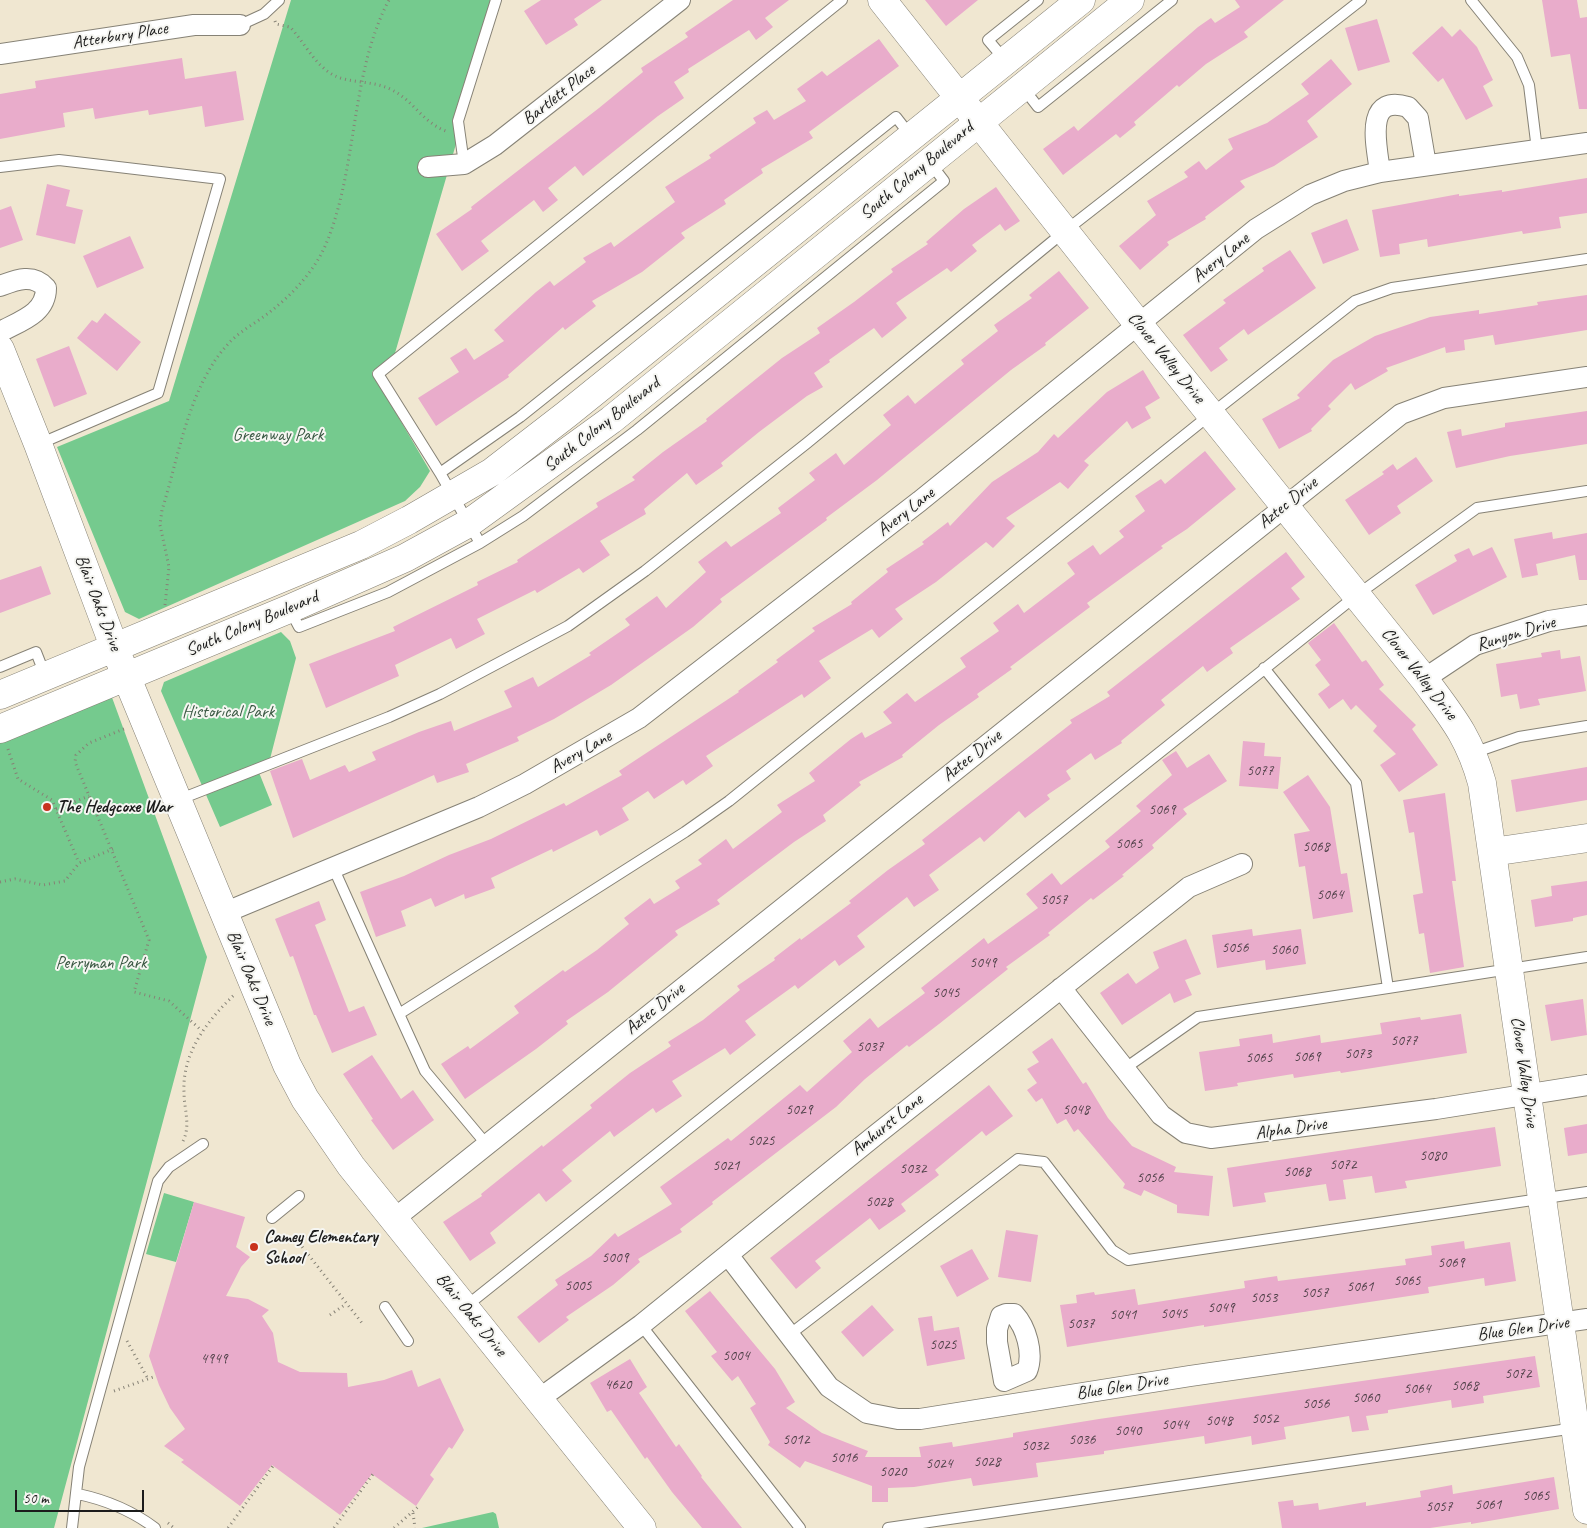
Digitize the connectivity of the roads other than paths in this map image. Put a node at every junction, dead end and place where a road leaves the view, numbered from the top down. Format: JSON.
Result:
{"nodes":[{"id":1,"x":279,"y":0,"type":"edge"},
{"id":2,"x":496,"y":0,"type":"edge"},
{"id":3,"x":680,"y":0,"type":"edge"},
{"id":4,"x":842,"y":0,"type":"edge"},
{"id":5,"x":882,"y":0,"type":"edge"},
{"id":6,"x":1038,"y":0,"type":"edge"},
{"id":7,"x":1082,"y":0,"type":"edge"},
{"id":8,"x":1130,"y":0,"type":"edge"},
{"id":9,"x":1172,"y":0,"type":"edge"},
{"id":10,"x":1360,"y":0,"type":"edge"},
{"id":11,"x":1471,"y":0,"type":"edge"},
{"id":12,"x":240,"y":26,"type":"joint"},
{"id":13,"x":0,"y":54,"type":"edge"},
{"id":14,"x":1005,"y":60,"type":"junction"},
{"id":15,"x":1022,"y":86,"type":"junction"},
{"id":16,"x":959,"y":97,"type":"junction"},
{"id":17,"x":978,"y":120,"type":"junction"},
{"id":18,"x":1587,"y":143,"type":"edge"},
{"id":19,"x":1537,"y":150,"type":"junction"},
{"id":20,"x":464,"y":164,"type":"junction"},
{"id":21,"x":1426,"y":165,"type":"junction"},
{"id":22,"x":0,"y":167,"type":"edge"},
{"id":23,"x":428,"y":167,"type":"dead end"},
{"id":24,"x":1380,"y":172,"type":"junction"},
{"id":25,"x":1065,"y":231,"type":"junction"},
{"id":26,"x":1587,"y":259,"type":"edge"},
{"id":27,"x":0,"y":286,"type":"edge"},
{"id":28,"x":1139,"y":325,"type":"junction"},
{"id":29,"x":0,"y":332,"type":"edge"},
{"id":30,"x":0,"y":349,"type":"edge"},
{"id":31,"x":1587,"y":377,"type":"edge"},
{"id":32,"x":1210,"y":414,"type":"junction"},
{"id":33,"x":38,"y":444,"type":"junction"},
{"id":34,"x":447,"y":484,"type":"junction"},
{"id":35,"x":1587,"y":491,"type":"edge"},
{"id":36,"x":1285,"y":506,"type":"junction"},
{"id":37,"x":475,"y":533,"type":"junction"},
{"id":38,"x":1357,"y":595,"type":"junction"},
{"id":39,"x":1587,"y":615,"type":"edge"},
{"id":40,"x":115,"y":649,"type":"junction"},
{"id":41,"x":0,"y":667,"type":"edge"},
{"id":42,"x":1264,"y":668,"type":"junction"},
{"id":43,"x":46,"y":676,"type":"junction"},
{"id":44,"x":126,"y":676,"type":"junction"},
{"id":45,"x":1424,"y":679,"type":"junction"},
{"id":46,"x":0,"y":695,"type":"edge"},
{"id":47,"x":1587,"y":726,"type":"edge"},
{"id":48,"x":2,"y":735,"type":"edge"},
{"id":49,"x":1472,"y":753,"type":"junction"},
{"id":50,"x":177,"y":800,"type":"junction"},
{"id":51,"x":1587,"y":838,"type":"edge"},
{"id":52,"x":1492,"y":852,"type":"junction"},
{"id":53,"x":1242,"y":864,"type":"dead end"},
{"id":54,"x":333,"y":867,"type":"junction"},
{"id":55,"x":224,"y":913,"type":"junction"},
{"id":56,"x":1587,"y":956,"type":"edge"},
{"id":57,"x":1509,"y":968,"type":"junction"},
{"id":58,"x":1061,"y":988,"type":"junction"},
{"id":59,"x":1388,"y":988,"type":"junction"},
{"id":60,"x":399,"y":1014,"type":"junction"},
{"id":61,"x":1124,"y":1069,"type":"junction"},
{"id":62,"x":1587,"y":1085,"type":"edge"},
{"id":63,"x":1527,"y":1094,"type":"junction"},
{"id":64,"x":203,"y":1144,"type":"dead end"},
{"id":65,"x":486,"y":1145,"type":"junction"},
{"id":66,"x":1587,"y":1192,"type":"edge"},
{"id":67,"x":299,"y":1196,"type":"dead end"},
{"id":68,"x":1542,"y":1198,"type":"junction"},
{"id":69,"x":272,"y":1218,"type":"dead end"},
{"id":70,"x":394,"y":1219,"type":"junction"},
{"id":71,"x":728,"y":1255,"type":"junction"},
{"id":72,"x":385,"y":1307,"type":"dead end"},
{"id":73,"x":464,"y":1307,"type":"junction"},
{"id":74,"x":1587,"y":1319,"type":"edge"},
{"id":75,"x":1560,"y":1324,"type":"junction"},
{"id":76,"x":641,"y":1325,"type":"junction"},
{"id":77,"x":789,"y":1335,"type":"junction"},
{"id":78,"x":408,"y":1341,"type":"dead end"},
{"id":79,"x":1004,"y":1381,"type":"dead end"},
{"id":80,"x":539,"y":1399,"type":"junction"},
{"id":81,"x":1008,"y":1405,"type":"junction"},
{"id":82,"x":1581,"y":1427,"type":"edge"},
{"id":83,"x":78,"y":1494,"type":"junction"},
{"id":84,"x":1587,"y":1510,"type":"edge"},
{"id":85,"x":72,"y":1528,"type":"edge"},
{"id":86,"x":154,"y":1528,"type":"edge"},
{"id":87,"x":642,"y":1528,"type":"edge"},
{"id":88,"x":800,"y":1528,"type":"edge"},
{"id":89,"x":888,"y":1528,"type":"edge"}],
"edges":[{"from":1,"to":12,"type":"lane"},
{"from":2,"to":20,"type":"lane"},
{"from":3,"to":20,"type":"street","name":"Bartlett Place"},
{"from":4,"to":34,"type":"lane"},
{"from":5,"to":16,"type":"street","name":"Clover Valley Drive"},
{"from":6,"to":14,"type":"lane"},
{"from":7,"to":14,"type":"street","name":"South Colony Boulevard"},
{"from":8,"to":15,"type":"street","name":"South Colony Boulevard"},
{"from":9,"to":15,"type":"lane"},
{"from":10,"to":25,"type":"lane"},
{"from":11,"to":19,"type":"lane"},
{"from":12,"to":13,"type":"street","name":"Atterbury Place"},
{"from":14,"to":16,"type":"street","name":"South Colony Boulevard"},
{"from":15,"to":17,"type":"street","name":"South Colony Boulevard"},
{"from":16,"to":17,"type":"street","name":"Clover Valley Drive"},
{"from":16,"to":34,"type":"street","name":"South Colony Boulevard"},
{"from":17,"to":25,"type":"street","name":"Clover Valley Drive"},
{"from":17,"to":37,"type":"street","name":"South Colony Boulevard"},
{"from":18,"to":19,"type":"street","name":"Avery Lane"},
{"from":19,"to":21,"type":"street","name":"Avery Lane"},
{"from":20,"to":23,"type":"street","name":"Bartlett Place"},
{"from":21,"to":24,"type":"street","name":"Avery Lane"},
{"from":21,"to":24,"type":"street"},
{"from":22,"to":33,"type":"lane"},
{"from":24,"to":28,"type":"street","name":"Avery Lane"},
{"from":25,"to":28,"type":"street","name":"Clover Valley Drive"},
{"from":25,"to":50,"type":"lane"},
{"from":26,"to":32,"type":"lane"},
{"from":27,"to":29,"type":"street"},
{"from":28,"to":32,"type":"street","name":"Clover Valley Drive"},
{"from":28,"to":54,"type":"street","name":"Avery Lane"},
{"from":30,"to":33,"type":"street","name":"Blair Oaks Drive"},
{"from":31,"to":36,"type":"street","name":"Aztec Drive"},
{"from":32,"to":36,"type":"street","name":"Clover Valley Drive"},
{"from":32,"to":60,"type":"lane"},
{"from":33,"to":40,"type":"street","name":"Blair Oaks Drive"},
{"from":34,"to":37,"type":"lane"},
{"from":34,"to":40,"type":"street","name":"South Colony Boulevard"},
{"from":35,"to":38,"type":"lane"},
{"from":36,"to":38,"type":"street","name":"Clover Valley Drive"},
{"from":36,"to":65,"type":"street","name":"Aztec Drive"},
{"from":37,"to":44,"type":"street","name":"South Colony Boulevard"},
{"from":38,"to":42,"type":"lane"},
{"from":38,"to":45,"type":"street","name":"Clover Valley Drive"},
{"from":39,"to":45,"type":"street","name":"Runyon Drive"},
{"from":40,"to":43,"type":"street","name":"South Colony Boulevard"},
{"from":40,"to":44,"type":"street","name":"Blair Oaks Drive"},
{"from":41,"to":43,"type":"lane"},
{"from":42,"to":59,"type":"lane"},
{"from":42,"to":73,"type":"lane"},
{"from":43,"to":46,"type":"street","name":"South Colony Boulevard"},
{"from":44,"to":48,"type":"street","name":"South Colony Boulevard"},
{"from":44,"to":50,"type":"street","name":"Blair Oaks Drive"},
{"from":45,"to":49,"type":"street","name":"Clover Valley Drive"},
{"from":47,"to":49,"type":"lane"},
{"from":49,"to":52,"type":"street","name":"Clover Valley Drive"},
{"from":50,"to":55,"type":"street","name":"Blair Oaks Drive"},
{"from":51,"to":52,"type":"street"},
{"from":52,"to":57,"type":"street","name":"Clover Valley Drive"},
{"from":53,"to":58,"type":"street","name":"Amhurst Lane"},
{"from":54,"to":55,"type":"street","name":"Avery Lane"},
{"from":54,"to":60,"type":"lane"},
{"from":55,"to":70,"type":"street","name":"Blair Oaks Drive"},
{"from":56,"to":57,"type":"lane"},
{"from":57,"to":59,"type":"lane"},
{"from":57,"to":63,"type":"street","name":"Clover Valley Drive"},
{"from":58,"to":61,"type":"street","name":"Alpha Drive"},
{"from":58,"to":71,"type":"street","name":"Amhurst Lane"},
{"from":59,"to":61,"type":"lane"},
{"from":60,"to":65,"type":"lane"},
{"from":61,"to":63,"type":"street","name":"Alpha Drive"},
{"from":62,"to":63,"type":"street","name":"Alpha Drive"},
{"from":63,"to":68,"type":"street","name":"Clover Valley Drive"},
{"from":64,"to":83,"type":"lane"},
{"from":65,"to":70,"type":"street","name":"Aztec Drive"},
{"from":66,"to":68,"type":"lane"},
{"from":67,"to":69,"type":"lane"},
{"from":68,"to":75,"type":"street","name":"Clover Valley Drive"},
{"from":68,"to":77,"type":"lane"},
{"from":70,"to":73,"type":"street","name":"Blair Oaks Drive"},
{"from":71,"to":76,"type":"street","name":"Amhurst Lane"},
{"from":71,"to":77,"type":"street","name":"Blue Glen Drive"},
{"from":72,"to":78,"type":"lane"},
{"from":73,"to":80,"type":"street","name":"Blair Oaks Drive"},
{"from":74,"to":75,"type":"street","name":"Blue Glen Drive"},
{"from":75,"to":81,"type":"street","name":"Blue Glen Drive"},
{"from":75,"to":82,"type":"street","name":"Clover Valley Drive"},
{"from":76,"to":80,"type":"street","name":"Amhurst Lane"},
{"from":76,"to":88,"type":"lane"},
{"from":77,"to":81,"type":"street","name":"Blue Glen Drive"},
{"from":79,"to":81,"type":"street"},
{"from":80,"to":87,"type":"street","name":"Blair Oaks Drive"},
{"from":82,"to":84,"type":"street","name":"Clover Valley Drive"},
{"from":82,"to":89,"type":"lane"},
{"from":83,"to":85,"type":"lane"},
{"from":83,"to":86,"type":"lane"}]}
